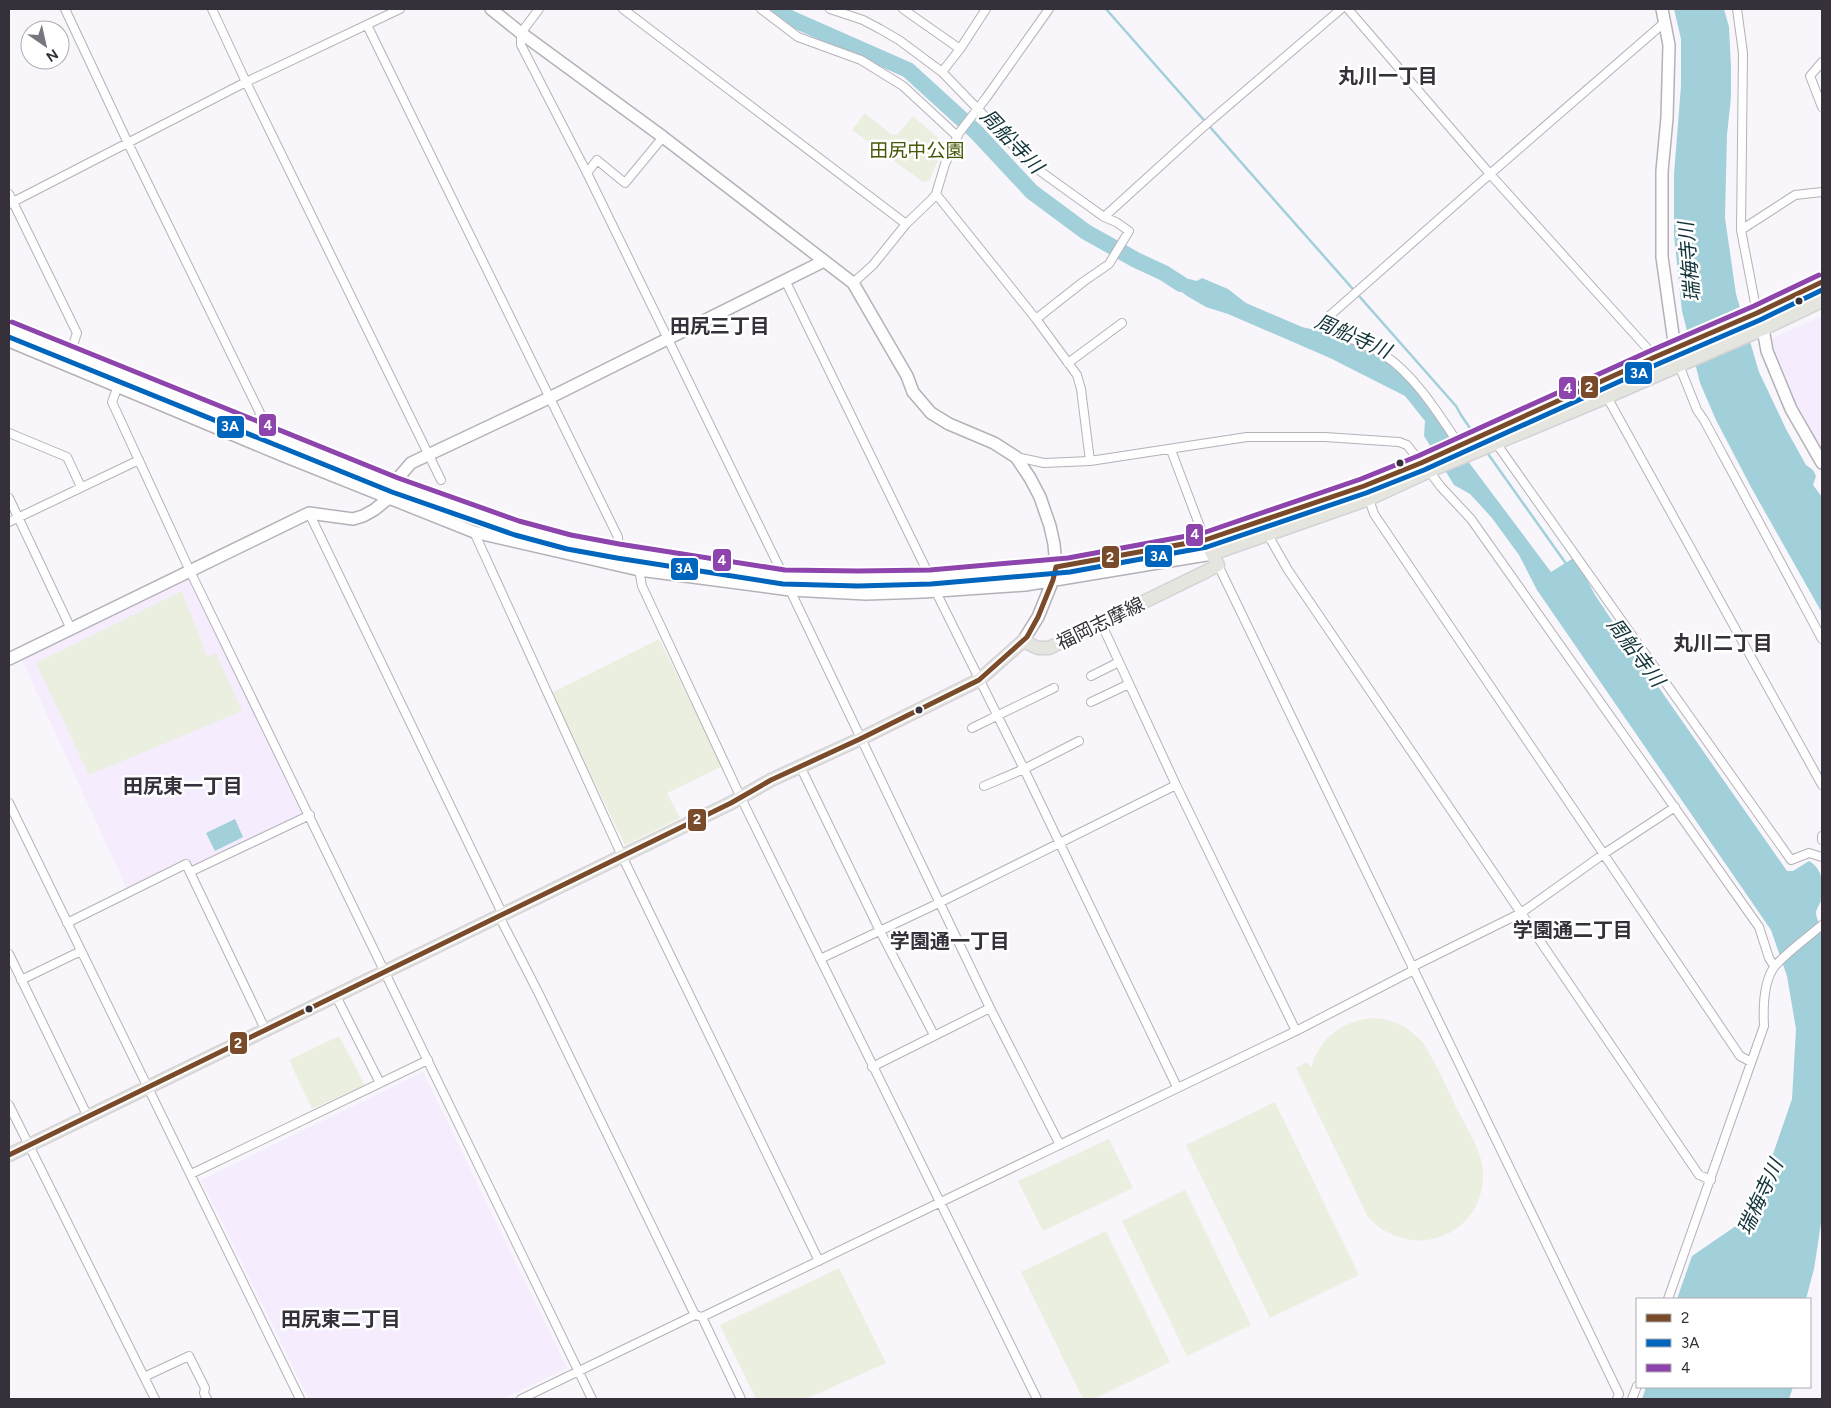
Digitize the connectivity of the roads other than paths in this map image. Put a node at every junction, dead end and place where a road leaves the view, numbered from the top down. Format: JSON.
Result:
{"nodes":[{"id":1,"x":65,"y":9,"type":"edge"},
{"id":2,"x":212,"y":9,"type":"edge"},
{"id":3,"x":400,"y":9,"type":"edge"},
{"id":4,"x":491,"y":9,"type":"edge"},
{"id":5,"x":539,"y":9,"type":"edge"},
{"id":6,"x":623,"y":9,"type":"edge"},
{"id":7,"x":761,"y":9,"type":"edge"},
{"id":8,"x":833,"y":9,"type":"edge"},
{"id":9,"x":903,"y":9,"type":"edge"},
{"id":10,"x":986,"y":9,"type":"edge"},
{"id":11,"x":1049,"y":9,"type":"edge"},
{"id":12,"x":1341,"y":9,"type":"edge"},
{"id":13,"x":1348,"y":9,"type":"edge"},
{"id":14,"x":1662,"y":9,"type":"edge"},
{"id":15,"x":1737,"y":9,"type":"edge"},
{"id":16,"x":1665,"y":22,"type":"junction"},
{"id":17,"x":368,"y":25,"type":"junction"},
{"id":18,"x":521,"y":34,"type":"junction"},
{"id":19,"x":960,"y":49,"type":"junction"},
{"id":20,"x":1822,"y":62,"type":"edge"},
{"id":21,"x":942,"y":72,"type":"junction"},
{"id":22,"x":246,"y":82,"type":"junction"},
{"id":23,"x":1822,"y":107,"type":"edge"},
{"id":24,"x":977,"y":110,"type":"junction"},
{"id":25,"x":958,"y":135,"type":"junction"},
{"id":26,"x":663,"y":137,"type":"junction"},
{"id":27,"x":127,"y":141,"type":"junction"},
{"id":28,"x":587,"y":173,"type":"junction"},
{"id":29,"x":1490,"y":174,"type":"junction"},
{"id":30,"x":1822,"y":192,"type":"edge"},
{"id":31,"x":936,"y":194,"type":"junction"},
{"id":32,"x":10,"y":200,"type":"edge"},
{"id":33,"x":1104,"y":217,"type":"junction"},
{"id":34,"x":906,"y":224,"type":"junction"},
{"id":35,"x":1741,"y":230,"type":"junction"},
{"id":36,"x":824,"y":262,"type":"junction"},
{"id":37,"x":785,"y":280,"type":"junction"},
{"id":38,"x":1822,"y":282,"type":"edge"},
{"id":39,"x":853,"y":283,"type":"junction"},
{"id":40,"x":1822,"y":301,"type":"edge"},
{"id":41,"x":1756,"y":313,"type":"junction"},
{"id":42,"x":1036,"y":319,"type":"junction"},
{"id":43,"x":1122,"y":323,"type":"dead end"},
{"id":44,"x":9,"y":329,"type":"edge"},
{"id":45,"x":1763,"y":329,"type":"junction"},
{"id":46,"x":668,"y":340,"type":"junction"},
{"id":47,"x":9,"y":341,"type":"edge"},
{"id":48,"x":1675,"y":349,"type":"junction"},
{"id":49,"x":70,"y":354,"type":"junction"},
{"id":50,"x":1655,"y":357,"type":"junction"},
{"id":51,"x":1068,"y":363,"type":"junction"},
{"id":52,"x":1679,"y":365,"type":"junction"},
{"id":53,"x":1606,"y":379,"type":"junction"},
{"id":54,"x":118,"y":386,"type":"junction"},
{"id":55,"x":1607,"y":397,"type":"junction"},
{"id":56,"x":549,"y":398,"type":"junction"},
{"id":57,"x":256,"y":429,"type":"junction"},
{"id":58,"x":9,"y":433,"type":"edge"},
{"id":59,"x":1492,"y":438,"type":"junction"},
{"id":60,"x":1460,"y":446,"type":"junction"},
{"id":61,"x":1170,"y":450,"type":"junction"},
{"id":62,"x":428,"y":454,"type":"junction"},
{"id":63,"x":1016,"y":456,"type":"junction"},
{"id":64,"x":139,"y":460,"type":"junction"},
{"id":65,"x":1090,"y":462,"type":"junction"},
{"id":66,"x":1822,"y":462,"type":"edge"},
{"id":67,"x":1428,"y":468,"type":"junction"},
{"id":68,"x":441,"y":480,"type":"dead end"},
{"id":69,"x":395,"y":485,"type":"junction"},
{"id":70,"x":1364,"y":486,"type":"junction"},
{"id":71,"x":81,"y":487,"type":"junction"},
{"id":72,"x":9,"y":498,"type":"edge"},
{"id":73,"x":389,"y":498,"type":"junction"},
{"id":74,"x":1369,"y":499,"type":"junction"},
{"id":75,"x":309,"y":513,"type":"junction"},
{"id":76,"x":18,"y":518,"type":"junction"},
{"id":77,"x":9,"y":522,"type":"edge"},
{"id":78,"x":474,"y":532,"type":"junction"},
{"id":79,"x":1268,"y":535,"type":"junction"},
{"id":80,"x":1205,"y":540,"type":"junction"},
{"id":81,"x":618,"y":552,"type":"junction"},
{"id":82,"x":1215,"y":559,"type":"junction"},
{"id":83,"x":1056,"y":566,"type":"junction"},
{"id":84,"x":639,"y":570,"type":"junction"},
{"id":85,"x":190,"y":571,"type":"junction"},
{"id":86,"x":784,"y":577,"type":"junction"},
{"id":87,"x":930,"y":577,"type":"junction"},
{"id":88,"x":1052,"y":580,"type":"junction"},
{"id":89,"x":790,"y":590,"type":"junction"},
{"id":90,"x":936,"y":592,"type":"junction"},
{"id":91,"x":1101,"y":623,"type":"junction"},
{"id":92,"x":71,"y":629,"type":"junction"},
{"id":93,"x":1822,"y":639,"type":"edge"},
{"id":94,"x":1023,"y":641,"type":"junction"},
{"id":95,"x":9,"y":659,"type":"edge"},
{"id":96,"x":1119,"y":662,"type":"junction"},
{"id":97,"x":1091,"y":676,"type":"dead end"},
{"id":98,"x":979,"y":680,"type":"junction"},
{"id":99,"x":1129,"y":684,"type":"junction"},
{"id":100,"x":1054,"y":688,"type":"dead end"},
{"id":101,"x":1091,"y":702,"type":"dead end"},
{"id":102,"x":998,"y":715,"type":"junction"},
{"id":103,"x":972,"y":728,"type":"dead end"},
{"id":104,"x":860,"y":738,"type":"junction"},
{"id":105,"x":1079,"y":741,"type":"dead end"},
{"id":106,"x":800,"y":766,"type":"junction"},
{"id":107,"x":1024,"y":769,"type":"junction"},
{"id":108,"x":1176,"y":785,"type":"junction"},
{"id":109,"x":1822,"y":785,"type":"edge"},
{"id":110,"x":984,"y":786,"type":"dead end"},
{"id":111,"x":741,"y":798,"type":"junction"},
{"id":112,"x":9,"y":803,"type":"edge"},
{"id":113,"x":1675,"y":807,"type":"junction"},
{"id":114,"x":310,"y":815,"type":"junction"},
{"id":115,"x":1822,"y":836,"type":"edge"},
{"id":116,"x":1822,"y":840,"type":"edge"},
{"id":117,"x":1059,"y":844,"type":"junction"},
{"id":118,"x":1605,"y":853,"type":"junction"},
{"id":119,"x":622,"y":856,"type":"junction"},
{"id":120,"x":1822,"y":857,"type":"edge"},
{"id":121,"x":190,"y":872,"type":"junction"},
{"id":122,"x":941,"y":902,"type":"junction"},
{"id":123,"x":1521,"y":913,"type":"junction"},
{"id":124,"x":501,"y":916,"type":"junction"},
{"id":125,"x":67,"y":923,"type":"junction"},
{"id":126,"x":1822,"y":925,"type":"edge"},
{"id":127,"x":880,"y":930,"type":"junction"},
{"id":128,"x":81,"y":951,"type":"junction"},
{"id":129,"x":9,"y":954,"type":"edge"},
{"id":130,"x":820,"y":959,"type":"junction"},
{"id":131,"x":1774,"y":966,"type":"junction"},
{"id":132,"x":1413,"y":969,"type":"junction"},
{"id":133,"x":385,"y":972,"type":"junction"},
{"id":134,"x":21,"y":980,"type":"junction"},
{"id":135,"x":336,"y":996,"type":"junction"},
{"id":136,"x":990,"y":1008,"type":"junction"},
{"id":137,"x":265,"y":1029,"type":"junction"},
{"id":138,"x":1296,"y":1031,"type":"junction"},
{"id":139,"x":934,"y":1035,"type":"junction"},
{"id":140,"x":428,"y":1060,"type":"junction"},
{"id":141,"x":1751,"y":1062,"type":"junction"},
{"id":142,"x":872,"y":1067,"type":"junction"},
{"id":143,"x":380,"y":1083,"type":"junction"},
{"id":144,"x":149,"y":1087,"type":"junction"},
{"id":145,"x":1177,"y":1087,"type":"junction"},
{"id":146,"x":9,"y":1105,"type":"edge"},
{"id":147,"x":88,"y":1117,"type":"junction"},
{"id":148,"x":1060,"y":1145,"type":"junction"},
{"id":149,"x":28,"y":1146,"type":"junction"},
{"id":150,"x":9,"y":1156,"type":"edge"},
{"id":151,"x":191,"y":1174,"type":"junction"},
{"id":152,"x":1711,"y":1180,"type":"junction"},
{"id":153,"x":940,"y":1202,"type":"junction"},
{"id":154,"x":819,"y":1261,"type":"junction"},
{"id":155,"x":1668,"y":1298,"type":"edge"},
{"id":156,"x":699,"y":1316,"type":"junction"},
{"id":157,"x":578,"y":1372,"type":"junction"},
{"id":158,"x":144,"y":1377,"type":"junction"},
{"id":159,"x":155,"y":1399,"type":"edge"},
{"id":160,"x":207,"y":1399,"type":"edge"},
{"id":161,"x":300,"y":1399,"type":"edge"},
{"id":162,"x":522,"y":1399,"type":"edge"},
{"id":163,"x":592,"y":1399,"type":"edge"},
{"id":164,"x":741,"y":1399,"type":"edge"},
{"id":165,"x":1037,"y":1399,"type":"edge"},
{"id":166,"x":1617,"y":1399,"type":"edge"}],
"edges":[{"from":1,"to":27,"type":"street"},
{"from":2,"to":22,"type":"street"},
{"from":3,"to":17,"type":"street"},
{"from":4,"to":18,"type":"street"},
{"from":5,"to":18,"type":"street"},
{"from":6,"to":34,"type":"street"},
{"from":7,"to":25,"type":"street"},
{"from":8,"to":21,"type":"street"},
{"from":9,"to":19,"type":"street"},
{"from":10,"to":19,"type":"street"},
{"from":11,"to":24,"type":"street"},
{"from":12,"to":33,"type":"street"},
{"from":13,"to":29,"type":"street"},
{"from":14,"to":16,"type":"street"},
{"from":15,"to":35,"type":"street"},
{"from":16,"to":29,"type":"street"},
{"from":16,"to":48,"type":"street"},
{"from":17,"to":22,"type":"street"},
{"from":17,"to":56,"type":"street"},
{"from":18,"to":26,"type":"street"},
{"from":18,"to":28,"type":"street"},
{"from":19,"to":21,"type":"street"},
{"from":20,"to":23,"type":"street"},
{"from":21,"to":24,"type":"street"},
{"from":22,"to":27,"type":"street"},
{"from":22,"to":62,"type":"street"},
{"from":24,"to":25,"type":"street"},
{"from":24,"to":33,"type":"street"},
{"from":25,"to":31,"type":"street"},
{"from":26,"to":28,"type":"street"},
{"from":26,"to":36,"type":"street"},
{"from":27,"to":32,"type":"street"},
{"from":27,"to":57,"type":"street"},
{"from":28,"to":46,"type":"street"},
{"from":29,"to":50,"type":"street"},
{"from":29,"to":60,"type":"street"},
{"from":30,"to":35,"type":"street"},
{"from":31,"to":34,"type":"street"},
{"from":31,"to":42,"type":"street"},
{"from":32,"to":49,"type":"street"},
{"from":33,"to":42,"type":"street"},
{"from":34,"to":39,"type":"street"},
{"from":35,"to":41,"type":"street"},
{"from":36,"to":37,"type":"street"},
{"from":36,"to":39,"type":"street"},
{"from":37,"to":46,"type":"street"},
{"from":37,"to":87,"type":"street"},
{"from":38,"to":41,"type":"main road","name":"福岡志摩線"},
{"from":39,"to":63,"type":"street"},
{"from":40,"to":45,"type":"main road","name":"福岡志摩線"},
{"from":41,"to":45,"type":"street"},
{"from":41,"to":48,"type":"main road","name":"福岡志摩線"},
{"from":42,"to":51,"type":"street"},
{"from":43,"to":51,"type":"street"},
{"from":44,"to":49,"type":"street"},
{"from":45,"to":52,"type":"main road","name":"福岡志摩線"},
{"from":45,"to":66,"type":"street"},
{"from":46,"to":56,"type":"street"},
{"from":46,"to":86,"type":"street"},
{"from":47,"to":54,"type":"street"},
{"from":48,"to":50,"type":"main road","name":"福岡志摩線"},
{"from":49,"to":57,"type":"street"},
{"from":50,"to":53,"type":"main road","name":"福岡志摩線"},
{"from":51,"to":65,"type":"street"},
{"from":52,"to":55,"type":"main road","name":"福岡志摩線"},
{"from":52,"to":93,"type":"street"},
{"from":53,"to":55,"type":"street"},
{"from":53,"to":59,"type":"main road","name":"福岡志摩線"},
{"from":54,"to":64,"type":"street"},
{"from":54,"to":73,"type":"street"},
{"from":55,"to":59,"type":"main road","name":"福岡志摩線"},
{"from":55,"to":109,"type":"street"},
{"from":56,"to":62,"type":"street"},
{"from":56,"to":81,"type":"street"},
{"from":57,"to":69,"type":"street"},
{"from":58,"to":71,"type":"street"},
{"from":59,"to":60,"type":"main road","name":"福岡志摩線"},
{"from":59,"to":67,"type":"main road"},
{"from":59,"to":120,"type":"street"},
{"from":60,"to":67,"type":"main road","name":"福岡志摩線"},
{"from":61,"to":65,"type":"street"},
{"from":61,"to":67,"type":"street"},
{"from":61,"to":80,"type":"street"},
{"from":62,"to":68,"type":"street"},
{"from":62,"to":69,"type":"street"},
{"from":63,"to":65,"type":"street"},
{"from":63,"to":83,"type":"street"},
{"from":64,"to":71,"type":"street"},
{"from":64,"to":85,"type":"street"},
{"from":67,"to":70,"type":"main road","name":"福岡志摩線"},
{"from":67,"to":74,"type":"main road","name":"福岡志摩線"},
{"from":67,"to":113,"type":"street"},
{"from":69,"to":73,"type":"street"},
{"from":69,"to":81,"type":"street"},
{"from":70,"to":74,"type":"street"},
{"from":70,"to":80,"type":"main road","name":"福岡志摩線"},
{"from":71,"to":76,"type":"street"},
{"from":72,"to":76,"type":"street"},
{"from":73,"to":75,"type":"street"},
{"from":73,"to":78,"type":"street"},
{"from":74,"to":79,"type":"main road","name":"福岡志摩線"},
{"from":74,"to":118,"type":"street"},
{"from":75,"to":85,"type":"street"},
{"from":75,"to":124,"type":"street"},
{"from":76,"to":77,"type":"street"},
{"from":76,"to":92,"type":"street"},
{"from":78,"to":84,"type":"street"},
{"from":78,"to":119,"type":"street"},
{"from":79,"to":82,"type":"main road","name":"福岡志摩線"},
{"from":79,"to":123,"type":"street"},
{"from":80,"to":82,"type":"main road"},
{"from":80,"to":83,"type":"street"},
{"from":81,"to":86,"type":"street"},
{"from":82,"to":88,"type":"street"},
{"from":82,"to":91,"type":"main road","name":"福岡志摩線"},
{"from":82,"to":132,"type":"street"},
{"from":83,"to":87,"type":"street"},
{"from":83,"to":88,"type":"street"},
{"from":84,"to":89,"type":"street"},
{"from":84,"to":111,"type":"street"},
{"from":85,"to":92,"type":"street"},
{"from":85,"to":114,"type":"street"},
{"from":86,"to":87,"type":"street"},
{"from":88,"to":90,"type":"street"},
{"from":88,"to":94,"type":"street"},
{"from":89,"to":90,"type":"street"},
{"from":89,"to":104,"type":"street"},
{"from":90,"to":98,"type":"street"},
{"from":91,"to":94,"type":"main road","name":"福岡志摩線"},
{"from":91,"to":96,"type":"street"},
{"from":92,"to":95,"type":"street"},
{"from":94,"to":98,"type":"main road"},
{"from":96,"to":97,"type":"street"},
{"from":96,"to":99,"type":"street"},
{"from":98,"to":102,"type":"street"},
{"from":98,"to":104,"type":"main road"},
{"from":99,"to":101,"type":"street"},
{"from":99,"to":108,"type":"street"},
{"from":100,"to":102,"type":"street"},
{"from":102,"to":103,"type":"street"},
{"from":102,"to":107,"type":"street"},
{"from":104,"to":106,"type":"main road"},
{"from":104,"to":122,"type":"street"},
{"from":105,"to":107,"type":"street"},
{"from":106,"to":111,"type":"main road"},
{"from":106,"to":127,"type":"street"},
{"from":107,"to":110,"type":"street"},
{"from":107,"to":117,"type":"street"},
{"from":108,"to":117,"type":"street"},
{"from":108,"to":138,"type":"street"},
{"from":111,"to":119,"type":"main road"},
{"from":111,"to":130,"type":"street"},
{"from":112,"to":125,"type":"street"},
{"from":113,"to":118,"type":"street"},
{"from":113,"to":131,"type":"street"},
{"from":114,"to":121,"type":"street"},
{"from":114,"to":133,"type":"street"},
{"from":115,"to":116,"type":"street"},
{"from":117,"to":122,"type":"street"},
{"from":117,"to":145,"type":"street"},
{"from":118,"to":123,"type":"street"},
{"from":118,"to":141,"type":"street"},
{"from":119,"to":124,"type":"main road"},
{"from":119,"to":154,"type":"street"},
{"from":121,"to":125,"type":"street"},
{"from":121,"to":137,"type":"street"},
{"from":122,"to":127,"type":"street"},
{"from":122,"to":136,"type":"street"},
{"from":123,"to":132,"type":"street"},
{"from":123,"to":152,"type":"street"},
{"from":124,"to":133,"type":"main road"},
{"from":124,"to":156,"type":"street"},
{"from":125,"to":128,"type":"street"},
{"from":126,"to":131,"type":"street"},
{"from":127,"to":130,"type":"street"},
{"from":127,"to":139,"type":"street"},
{"from":128,"to":134,"type":"street"},
{"from":128,"to":144,"type":"street"},
{"from":129,"to":134,"type":"street"},
{"from":130,"to":142,"type":"street"},
{"from":131,"to":141,"type":"street"},
{"from":132,"to":138,"type":"street"},
{"from":132,"to":166,"type":"street"},
{"from":133,"to":135,"type":"main road"},
{"from":133,"to":140,"type":"street"},
{"from":134,"to":147,"type":"street"},
{"from":135,"to":137,"type":"main road"},
{"from":135,"to":143,"type":"street"},
{"from":136,"to":139,"type":"street"},
{"from":136,"to":148,"type":"street"},
{"from":137,"to":144,"type":"main road"},
{"from":138,"to":145,"type":"street"},
{"from":139,"to":142,"type":"street"},
{"from":140,"to":143,"type":"street"},
{"from":140,"to":157,"type":"street"},
{"from":141,"to":152,"type":"street"},
{"from":142,"to":153,"type":"street"},
{"from":143,"to":151,"type":"street"},
{"from":144,"to":147,"type":"main road"},
{"from":144,"to":151,"type":"street"},
{"from":145,"to":148,"type":"street"},
{"from":146,"to":149,"type":"street"},
{"from":147,"to":149,"type":"main road"},
{"from":148,"to":153,"type":"street"},
{"from":149,"to":150,"type":"main road"},
{"from":149,"to":158,"type":"street"},
{"from":151,"to":161,"type":"street"},
{"from":152,"to":155,"type":"street"},
{"from":153,"to":154,"type":"street"},
{"from":153,"to":165,"type":"street"},
{"from":154,"to":156,"type":"street"},
{"from":156,"to":157,"type":"street"},
{"from":156,"to":164,"type":"street"},
{"from":157,"to":162,"type":"street"},
{"from":157,"to":163,"type":"street"},
{"from":158,"to":159,"type":"street"},
{"from":158,"to":160,"type":"street"}]}
